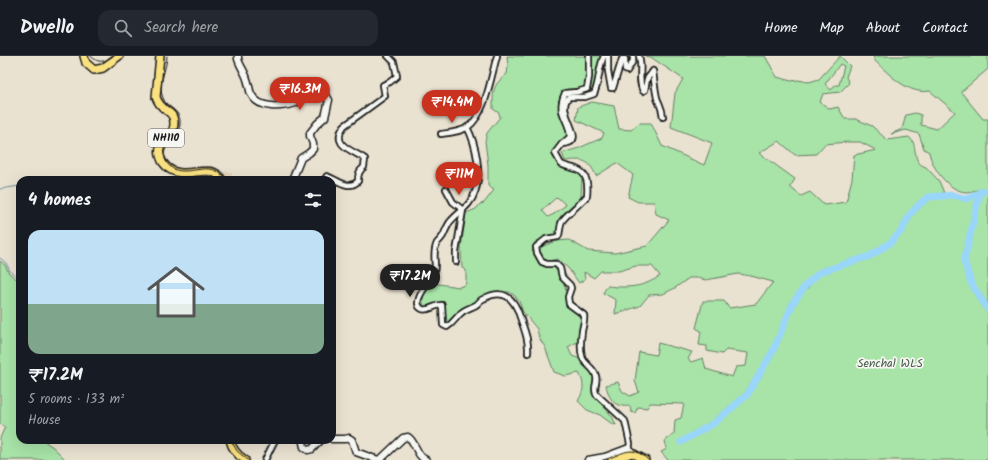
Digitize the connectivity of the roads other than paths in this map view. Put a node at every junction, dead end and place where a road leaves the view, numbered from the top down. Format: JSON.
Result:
{"nodes":[{"id":1,"x":84,"y":56,"type":"edge"},
{"id":2,"x":119,"y":56,"type":"edge"},
{"id":3,"x":160,"y":56,"type":"edge"},
{"id":4,"x":238,"y":56,"type":"edge"},
{"id":5,"x":388,"y":56,"type":"edge"},
{"id":6,"x":496,"y":56,"type":"edge"},
{"id":7,"x":589,"y":56,"type":"edge"},
{"id":8,"x":605,"y":56,"type":"edge"},
{"id":9,"x":633,"y":56,"type":"edge"},
{"id":10,"x":639,"y":56,"type":"edge"},
{"id":11,"x":663,"y":117,"type":"dead end"},
{"id":12,"x":467,"y":127,"type":"junction"},
{"id":13,"x":441,"y":134,"type":"dead end"},
{"id":14,"x":562,"y":144,"type":"junction"},
{"id":15,"x":219,"y":176,"type":"edge"},
{"id":16,"x":294,"y":176,"type":"edge"},
{"id":17,"x":336,"y":180,"type":"edge"},
{"id":18,"x":446,"y":189,"type":"dead end"},
{"id":19,"x":463,"y":210,"type":"junction"},
{"id":20,"x":456,"y":262,"type":"dead end"},
{"id":21,"x":528,"y":353,"type":"dead end"},
{"id":22,"x":336,"y":439,"type":"edge"},
{"id":23,"x":231,"y":444,"type":"edge"},
{"id":24,"x":273,"y":444,"type":"edge"},
{"id":25,"x":303,"y":444,"type":"edge"},
{"id":26,"x":317,"y":444,"type":"edge"},
{"id":27,"x":631,"y":450,"type":"junction"},
{"id":28,"x":245,"y":460,"type":"edge"},
{"id":29,"x":265,"y":460,"type":"edge"},
{"id":30,"x":426,"y":460,"type":"edge"},
{"id":31,"x":588,"y":460,"type":"edge"},
{"id":32,"x":612,"y":460,"type":"edge"},
{"id":33,"x":645,"y":460,"type":"edge"}],
"edges":[{"from":1,"to":2,"type":"highway"},
{"from":3,"to":15,"type":"highway","number":"NH110"},
{"from":4,"to":16,"type":"main road"},
{"from":5,"to":17,"type":"street"},
{"from":6,"to":12,"type":"street"},
{"from":7,"to":14,"type":"street"},
{"from":8,"to":9,"type":"street"},
{"from":8,"to":14,"type":"street"},
{"from":10,"to":11,"type":"street"},
{"from":12,"to":13,"type":"street"},
{"from":12,"to":19,"type":"street"},
{"from":14,"to":27,"type":"street"},
{"from":18,"to":19,"type":"street"},
{"from":19,"to":20,"type":"street"},
{"from":19,"to":21,"type":"street"},
{"from":22,"to":30,"type":"main road"},
{"from":23,"to":28,"type":"highway"},
{"from":24,"to":29,"type":"street"},
{"from":25,"to":26,"type":"main road"},
{"from":27,"to":31,"type":"main road"},
{"from":27,"to":32,"type":"highway"},
{"from":27,"to":33,"type":"highway"}]}
